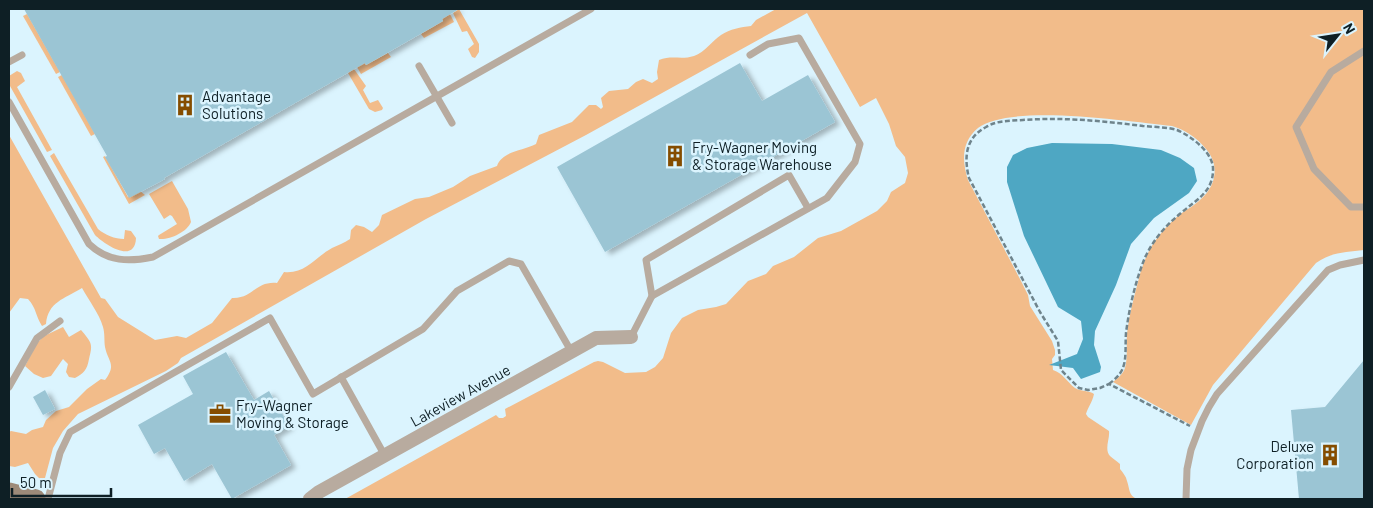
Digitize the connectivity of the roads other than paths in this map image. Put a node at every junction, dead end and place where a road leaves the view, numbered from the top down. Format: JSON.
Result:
{"nodes":[{"id":1,"x":591,"y":9,"type":"edge"},
{"id":2,"x":1364,"y":51,"type":"edge"},
{"id":3,"x":22,"y":55,"type":"dead end"},
{"id":4,"x":750,"y":55,"type":"dead end"},
{"id":5,"x":9,"y":62,"type":"edge"},
{"id":6,"x":419,"y":66,"type":"dead end"},
{"id":7,"x":436,"y":96,"type":"junction"},
{"id":8,"x":9,"y":102,"type":"edge"},
{"id":9,"x":452,"y":123,"type":"dead end"},
{"id":10,"x":1364,"y":206,"type":"edge"},
{"id":11,"x":808,"y":208,"type":"junction"},
{"id":12,"x":1364,"y":260,"type":"edge"},
{"id":13,"x":652,"y":296,"type":"junction"},
{"id":14,"x":60,"y":321,"type":"dead end"},
{"id":15,"x":631,"y":337,"type":"joint"},
{"id":16,"x":570,"y":352,"type":"junction"},
{"id":17,"x":341,"y":377,"type":"junction"},
{"id":18,"x":9,"y":387,"type":"edge"},
{"id":19,"x":385,"y":456,"type":"junction"},
{"id":20,"x":9,"y":492,"type":"edge"},
{"id":21,"x":36,"y":499,"type":"edge"},
{"id":22,"x":48,"y":499,"type":"edge"},
{"id":23,"x":310,"y":499,"type":"edge"},
{"id":24,"x":1186,"y":499,"type":"edge"}],
"edges":[{"from":1,"to":7,"type":"lane"},
{"from":2,"to":10,"type":"lane"},
{"from":3,"to":5,"type":"lane"},
{"from":4,"to":11,"type":"lane"},
{"from":6,"to":7,"type":"lane"},
{"from":7,"to":8,"type":"lane"},
{"from":7,"to":9,"type":"lane"},
{"from":11,"to":13,"type":"lane"},
{"from":11,"to":13,"type":"lane"},
{"from":12,"to":24,"type":"lane"},
{"from":13,"to":15,"type":"lane"},
{"from":14,"to":18,"type":"lane"},
{"from":15,"to":16,"type":"street","name":"Lakeview Avenue"},
{"from":16,"to":17,"type":"lane"},
{"from":16,"to":19,"type":"street","name":"Lakeview Avenue"},
{"from":17,"to":19,"type":"lane"},
{"from":17,"to":22,"type":"lane"},
{"from":19,"to":23,"type":"street","name":"Lakeview Avenue"},
{"from":20,"to":21,"type":"main road"}]}
